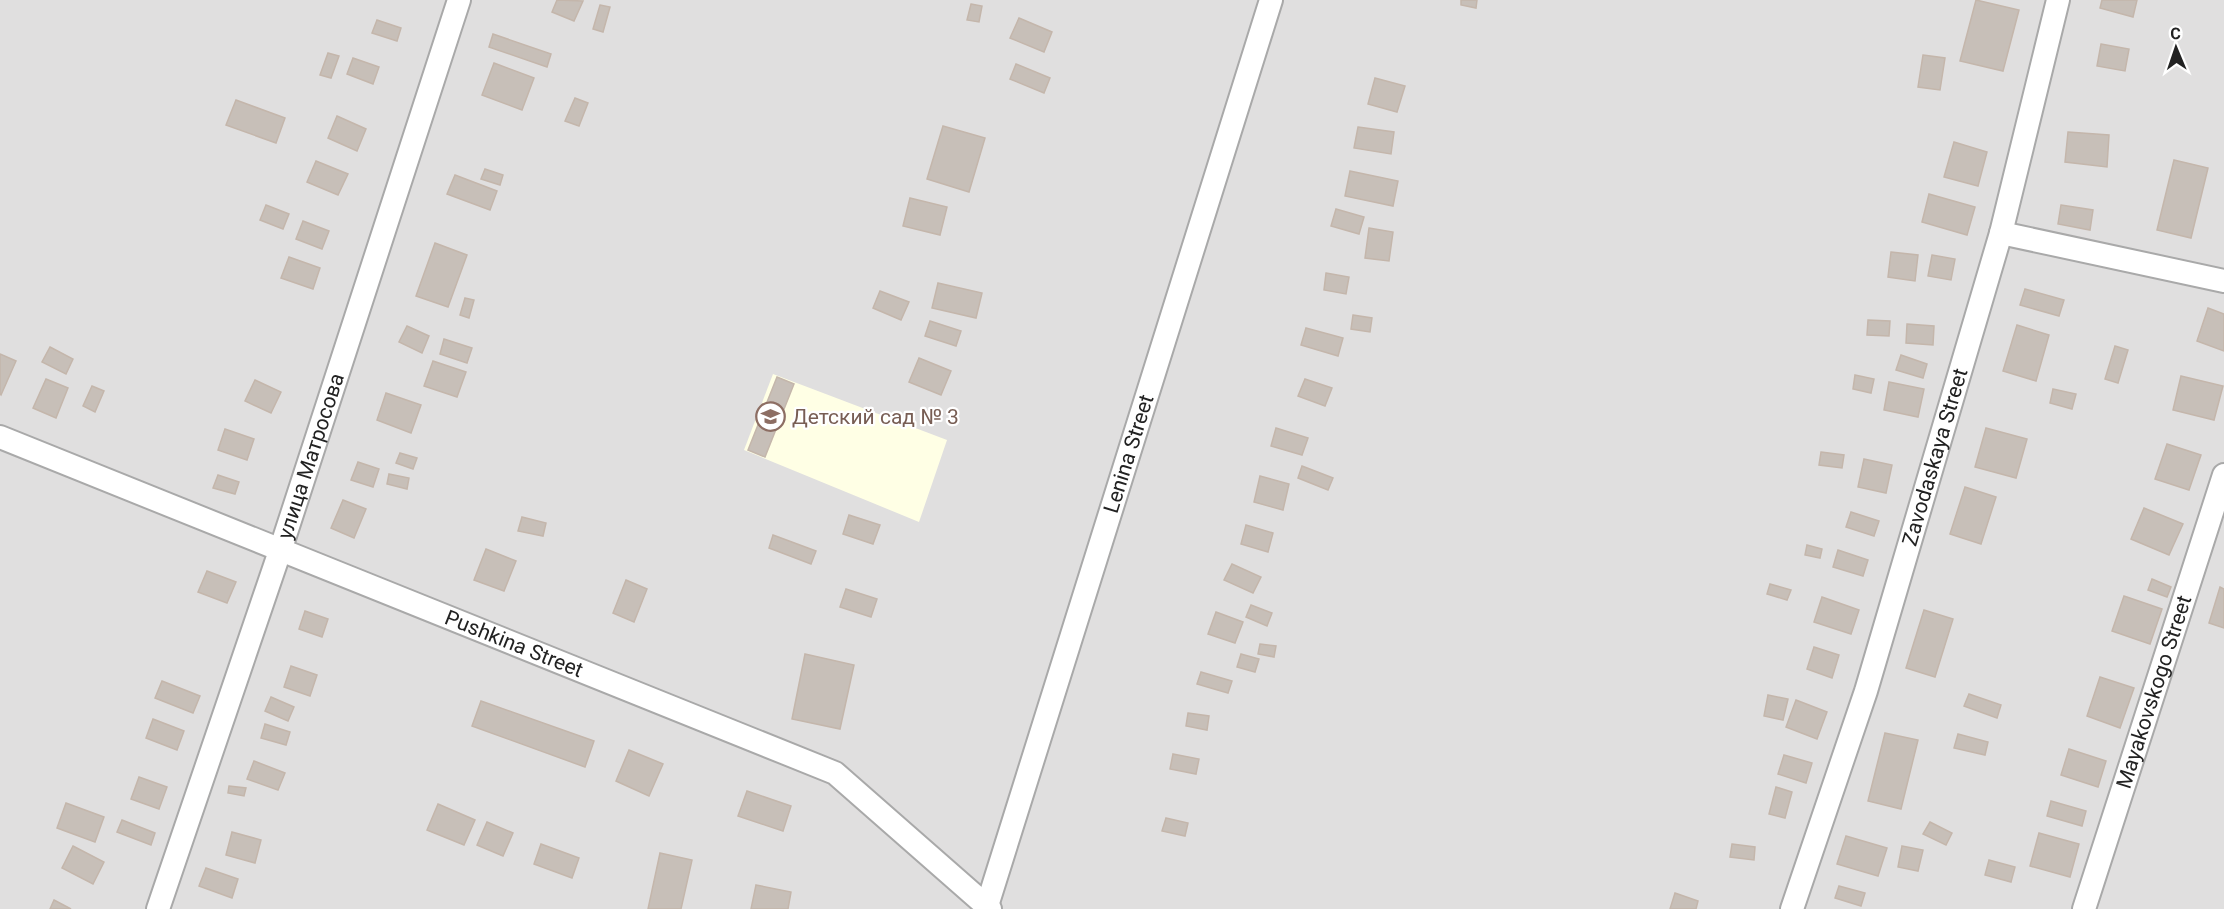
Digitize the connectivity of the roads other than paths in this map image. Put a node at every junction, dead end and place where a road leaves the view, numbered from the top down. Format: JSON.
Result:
{"nodes":[{"id":1,"x":459,"y":0,"type":"edge"},
{"id":2,"x":1271,"y":0,"type":"edge"},
{"id":3,"x":2058,"y":0,"type":"edge"},
{"id":4,"x":2001,"y":233,"type":"junction"},
{"id":5,"x":2224,"y":281,"type":"edge"},
{"id":6,"x":0,"y":437,"type":"edge"},
{"id":7,"x":2224,"y":475,"type":"edge"},
{"id":8,"x":281,"y":548,"type":"junction"},
{"id":9,"x":988,"y":908,"type":"edge"},
{"id":10,"x":158,"y":909,"type":"edge"},
{"id":11,"x":1792,"y":909,"type":"edge"},
{"id":12,"x":2084,"y":909,"type":"edge"}],
"edges":[{"from":1,"to":8,"type":"street","name":"улица Матросова"},
{"from":2,"to":9,"type":"street","name":"Lenina Street"},
{"from":3,"to":4,"type":"street","name":"Zavodaskaya Street"},
{"from":4,"to":5,"type":"street"},
{"from":4,"to":11,"type":"street","name":"Zavodaskaya Street"},
{"from":6,"to":8,"type":"street","name":"Pushkina Street"},
{"from":7,"to":12,"type":"street","name":"Mayakovskogo Street"},
{"from":8,"to":9,"type":"street","name":"Pushkina Street"},
{"from":8,"to":10,"type":"street","name":"улица Матросова"}]}
